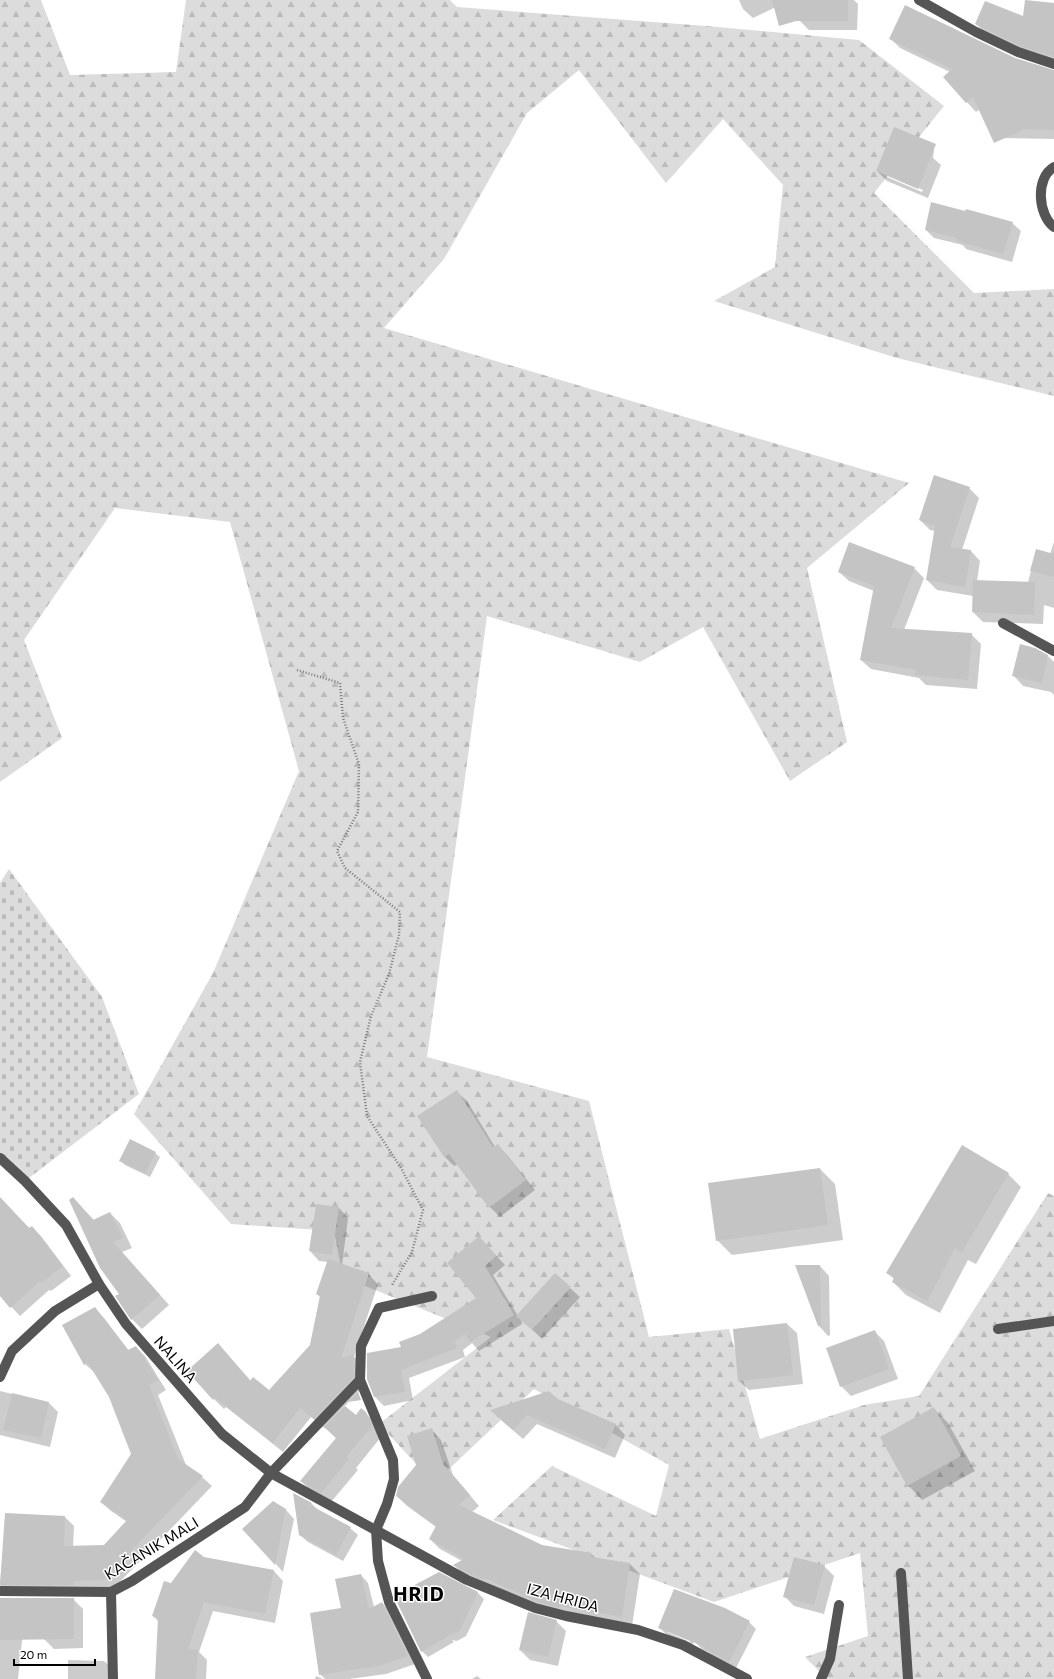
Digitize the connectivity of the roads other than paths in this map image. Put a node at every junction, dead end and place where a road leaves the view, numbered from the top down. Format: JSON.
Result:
{"nodes":[{"id":1,"x":918,"y":0,"type":"edge"},
{"id":2,"x":1054,"y":64,"type":"edge"},
{"id":3,"x":1054,"y":167,"type":"edge"},
{"id":4,"x":1054,"y":227,"type":"edge"},
{"id":5,"x":1003,"y":623,"type":"dead end"},
{"id":6,"x":1054,"y":651,"type":"edge"},
{"id":7,"x":0,"y":1158,"type":"edge"},
{"id":8,"x":99,"y":1284,"type":"junction"},
{"id":9,"x":432,"y":1296,"type":"dead end"},
{"id":10,"x":1054,"y":1321,"type":"edge"},
{"id":11,"x":998,"y":1329,"type":"dead end"},
{"id":12,"x":0,"y":1377,"type":"edge"},
{"id":13,"x":360,"y":1380,"type":"junction"},
{"id":14,"x":271,"y":1473,"type":"junction"},
{"id":15,"x":376,"y":1530,"type":"junction"},
{"id":16,"x":900,"y":1573,"type":"dead end"},
{"id":17,"x":0,"y":1591,"type":"edge"},
{"id":18,"x":111,"y":1592,"type":"junction"},
{"id":19,"x":839,"y":1605,"type":"dead end"},
{"id":20,"x":113,"y":1679,"type":"edge"},
{"id":21,"x":427,"y":1679,"type":"edge"},
{"id":22,"x":747,"y":1679,"type":"edge"},
{"id":23,"x":821,"y":1679,"type":"edge"},
{"id":24,"x":908,"y":1679,"type":"edge"}],
"edges":[{"from":1,"to":2,"type":"street"},
{"from":3,"to":4,"type":"street"},
{"from":5,"to":6,"type":"street"},
{"from":7,"to":8,"type":"street","name":"NALINA"},
{"from":8,"to":12,"type":"street"},
{"from":8,"to":14,"type":"street","name":"NALINA"},
{"from":9,"to":13,"type":"street"},
{"from":10,"to":11,"type":"street"},
{"from":13,"to":14,"type":"street","name":"KAČANIK MALI"},
{"from":13,"to":15,"type":"street"},
{"from":14,"to":15,"type":"street","name":"NALINA"},
{"from":14,"to":18,"type":"street","name":"KAČANIK MALI"},
{"from":15,"to":21,"type":"street"},
{"from":15,"to":22,"type":"street","name":"IZA HRIDA"},
{"from":16,"to":24,"type":"street"},
{"from":17,"to":18,"type":"street","name":"KAČANIK MALI"},
{"from":18,"to":20,"type":"street"},
{"from":19,"to":23,"type":"street"}]}
